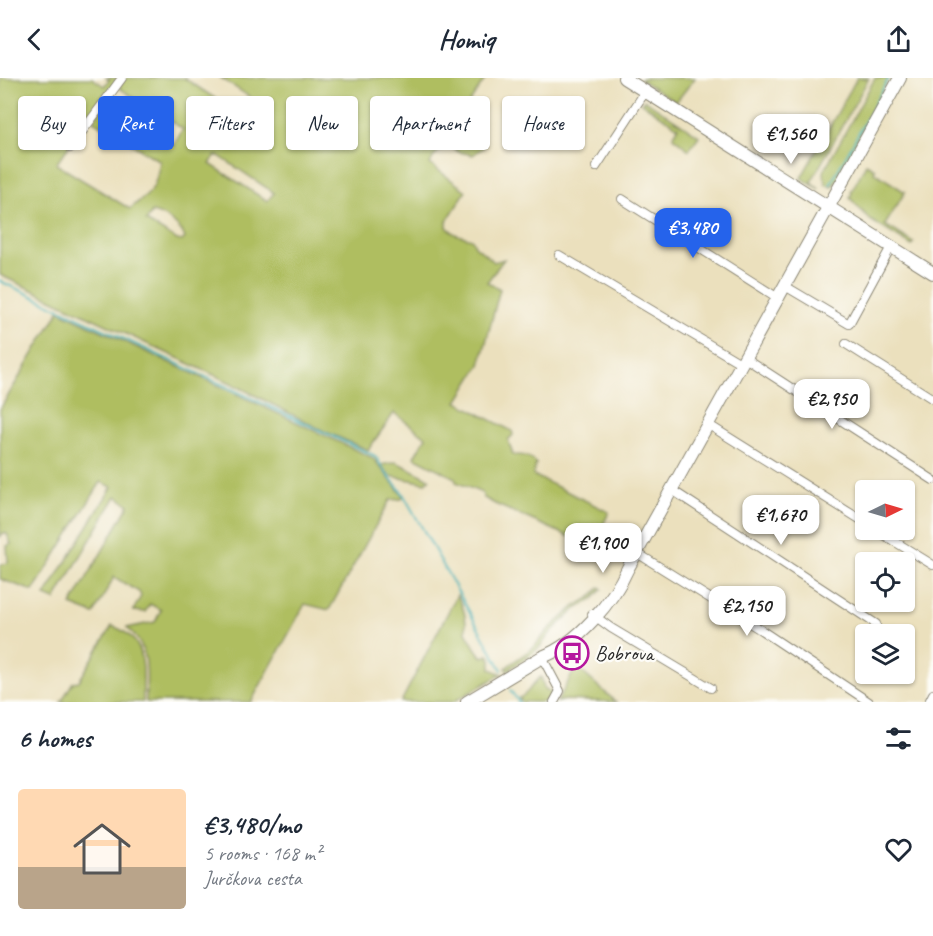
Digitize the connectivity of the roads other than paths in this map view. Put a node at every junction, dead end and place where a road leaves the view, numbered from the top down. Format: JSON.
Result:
{"nodes":[{"id":1,"x":122,"y":78,"type":"edge"},
{"id":2,"x":624,"y":78,"type":"edge"},
{"id":3,"x":900,"y":78,"type":"edge"},
{"id":4,"x":645,"y":92,"type":"junction"},
{"id":5,"x":86,"y":126,"type":"edge"},
{"id":6,"x":596,"y":167,"type":"dead end"},
{"id":7,"x":622,"y":199,"type":"dead end"},
{"id":8,"x":830,"y":206,"type":"junction"},
{"id":9,"x":892,"y":246,"type":"junction"},
{"id":10,"x":560,"y":255,"type":"dead end"},
{"id":11,"x":933,"y":273,"type":"edge"},
{"id":12,"x":782,"y":292,"type":"junction"},
{"id":13,"x":846,"y":344,"type":"dead end"},
{"id":14,"x":743,"y":361,"type":"junction"},
{"id":15,"x":933,"y":399,"type":"edge"},
{"id":16,"x":709,"y":424,"type":"junction"},
{"id":17,"x":933,"y":480,"type":"edge"},
{"id":18,"x":672,"y":490,"type":"junction"},
{"id":19,"x":855,"y":516,"type":"edge"},
{"id":20,"x":892,"y":540,"type":"edge"},
{"id":21,"x":637,"y":553,"type":"junction"},
{"id":22,"x":933,"y":565,"type":"edge"},
{"id":23,"x":593,"y":615,"type":"junction"},
{"id":24,"x":876,"y":624,"type":"dead end"},
{"id":25,"x":542,"y":657,"type":"junction"},
{"id":26,"x":711,"y":688,"type":"dead end"},
{"id":27,"x":933,"y":694,"type":"edge"},
{"id":28,"x":466,"y":702,"type":"edge"},
{"id":29,"x":554,"y":702,"type":"edge"},
{"id":30,"x":869,"y":702,"type":"edge"},
{"id":31,"x":929,"y":702,"type":"edge"}],
"edges":[{"from":1,"to":5,"type":"street"},
{"from":2,"to":4,"type":"main road"},
{"from":3,"to":8,"type":"main road"},
{"from":4,"to":6,"type":"street"},
{"from":4,"to":8,"type":"main road"},
{"from":7,"to":12,"type":"street"},
{"from":8,"to":9,"type":"main road"},
{"from":8,"to":12,"type":"main road"},
{"from":9,"to":11,"type":"main road"},
{"from":9,"to":12,"type":"street"},
{"from":10,"to":14,"type":"street"},
{"from":12,"to":14,"type":"main road"},
{"from":13,"to":15,"type":"street"},
{"from":14,"to":16,"type":"main road"},
{"from":14,"to":17,"type":"street"},
{"from":16,"to":18,"type":"main road"},
{"from":16,"to":19,"type":"street"},
{"from":18,"to":21,"type":"main road"},
{"from":18,"to":24,"type":"street"},
{"from":20,"to":22,"type":"street"},
{"from":21,"to":23,"type":"main road"},
{"from":21,"to":30,"type":"street"},
{"from":23,"to":25,"type":"main road"},
{"from":23,"to":26,"type":"street"},
{"from":25,"to":28,"type":"main road"},
{"from":25,"to":29,"type":"street"},
{"from":27,"to":31,"type":"street"}]}
